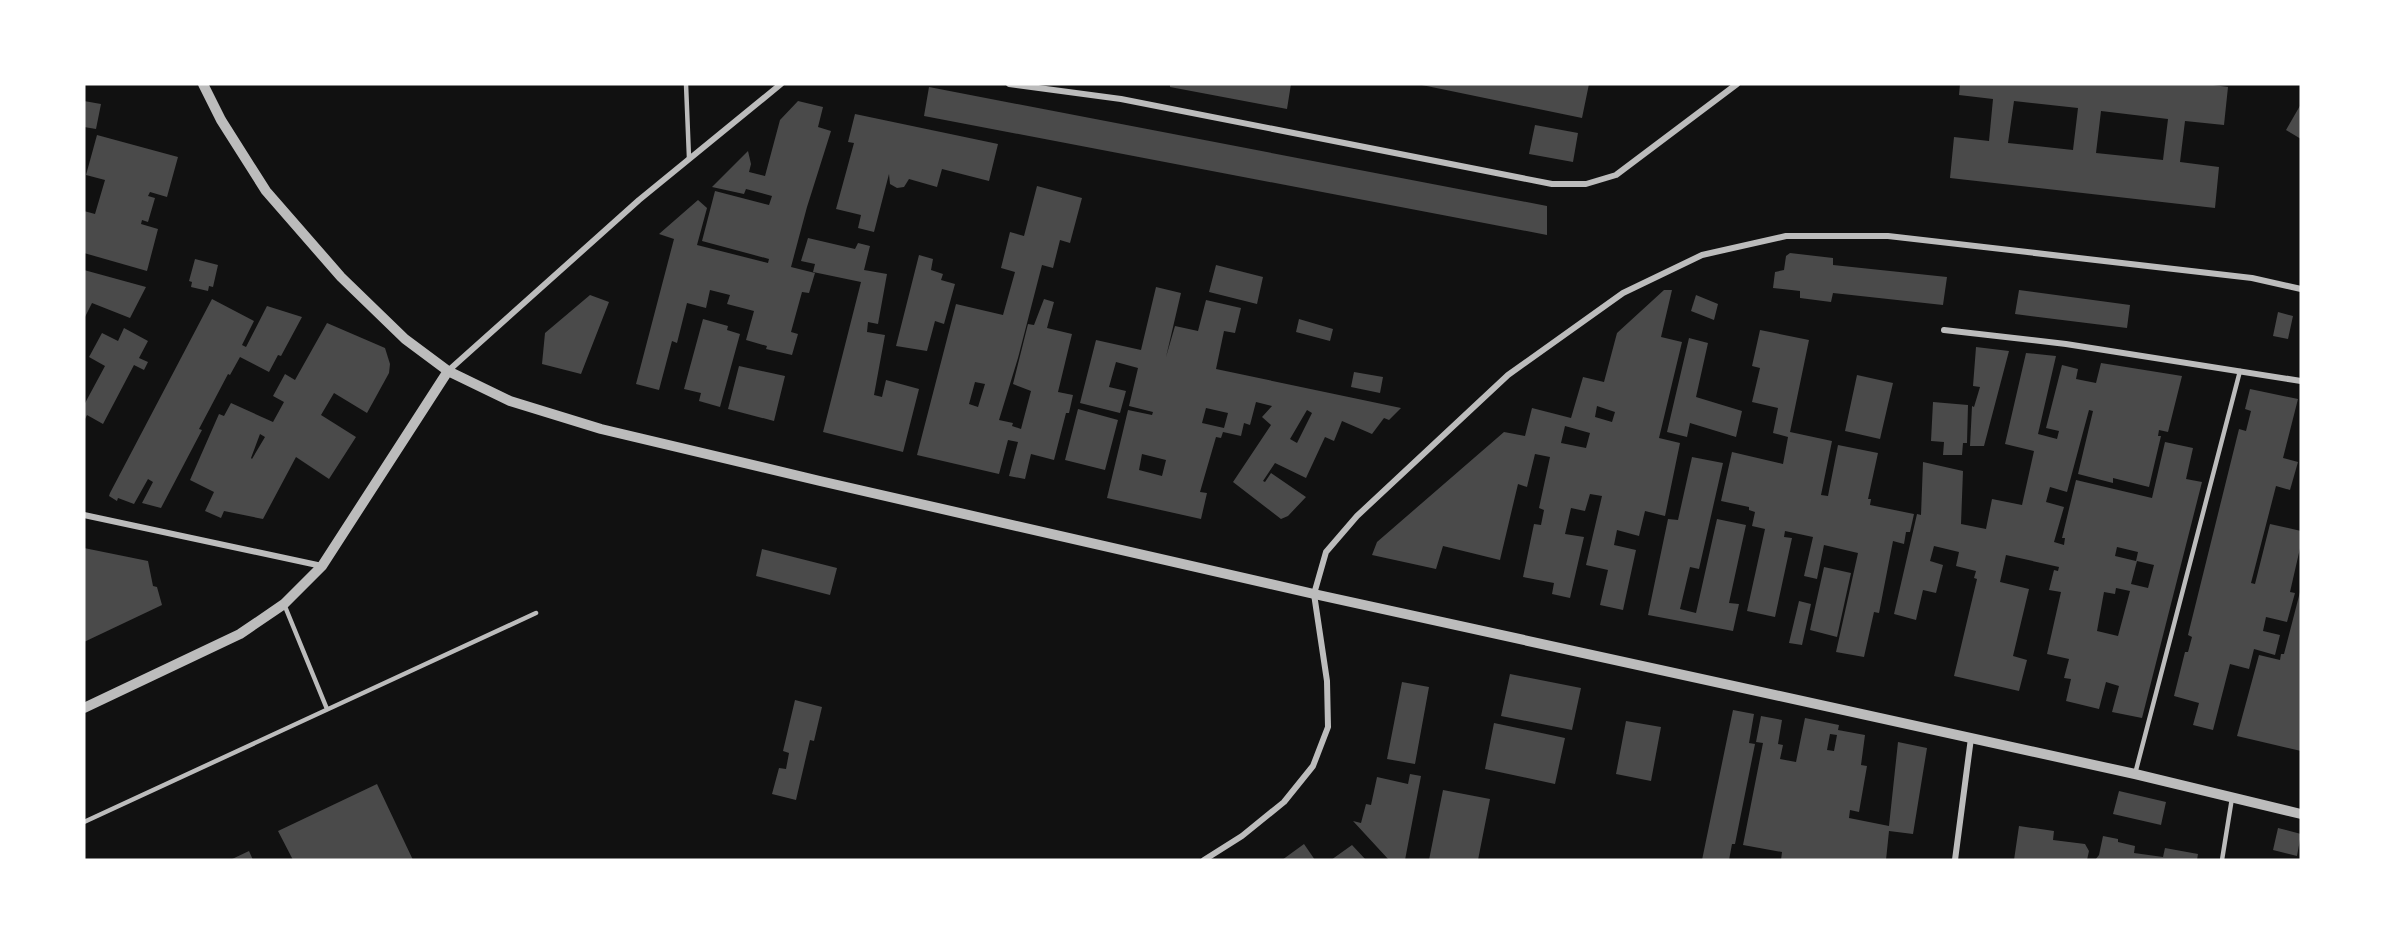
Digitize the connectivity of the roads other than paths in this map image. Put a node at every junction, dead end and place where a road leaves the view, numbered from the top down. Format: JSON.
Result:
{"nodes":[{"id":1,"x":203,"y":84,"type":"edge"},
{"id":2,"x":686,"y":84,"type":"edge"},
{"id":3,"x":781,"y":84,"type":"edge"},
{"id":4,"x":1009,"y":84,"type":"edge"},
{"id":5,"x":1737,"y":84,"type":"edge"},
{"id":6,"x":689,"y":158,"type":"junction"},
{"id":7,"x":2301,"y":289,"type":"edge"},
{"id":8,"x":1944,"y":330,"type":"dead end"},
{"id":9,"x":448,"y":371,"type":"junction"},
{"id":10,"x":2240,"y":371,"type":"junction"},
{"id":11,"x":2301,"y":381,"type":"edge"},
{"id":12,"x":84,"y":515,"type":"edge"},
{"id":13,"x":322,"y":566,"type":"junction"},
{"id":14,"x":1314,"y":594,"type":"junction"},
{"id":15,"x":284,"y":604,"type":"junction"},
{"id":16,"x":536,"y":613,"type":"dead end"},
{"id":17,"x":84,"y":708,"type":"edge"},
{"id":18,"x":327,"y":709,"type":"junction"},
{"id":19,"x":1971,"y":738,"type":"junction"},
{"id":20,"x":2135,"y":774,"type":"junction"},
{"id":21,"x":2232,"y":798,"type":"junction"},
{"id":22,"x":2301,"y":814,"type":"edge"},
{"id":23,"x":84,"y":822,"type":"edge"},
{"id":24,"x":1203,"y":860,"type":"edge"},
{"id":25,"x":1955,"y":860,"type":"edge"},
{"id":26,"x":2222,"y":860,"type":"edge"}],
"edges":[{"from":1,"to":9,"type":"street"},
{"from":2,"to":6,"type":"lane"},
{"from":3,"to":6,"type":"street"},
{"from":4,"to":5,"type":"street"},
{"from":6,"to":9,"type":"street"},
{"from":7,"to":14,"type":"street"},
{"from":8,"to":10,"type":"street"},
{"from":9,"to":13,"type":"street"},
{"from":9,"to":14,"type":"street"},
{"from":10,"to":11,"type":"street"},
{"from":10,"to":20,"type":"lane"},
{"from":12,"to":13,"type":"street"},
{"from":13,"to":15,"type":"street"},
{"from":14,"to":19,"type":"street"},
{"from":14,"to":24,"type":"street"},
{"from":15,"to":17,"type":"street"},
{"from":15,"to":18,"type":"lane"},
{"from":16,"to":18,"type":"lane"},
{"from":18,"to":23,"type":"lane"},
{"from":19,"to":20,"type":"street"},
{"from":19,"to":25,"type":"street"},
{"from":20,"to":21,"type":"street"},
{"from":21,"to":22,"type":"street"},
{"from":21,"to":26,"type":"lane"}]}
